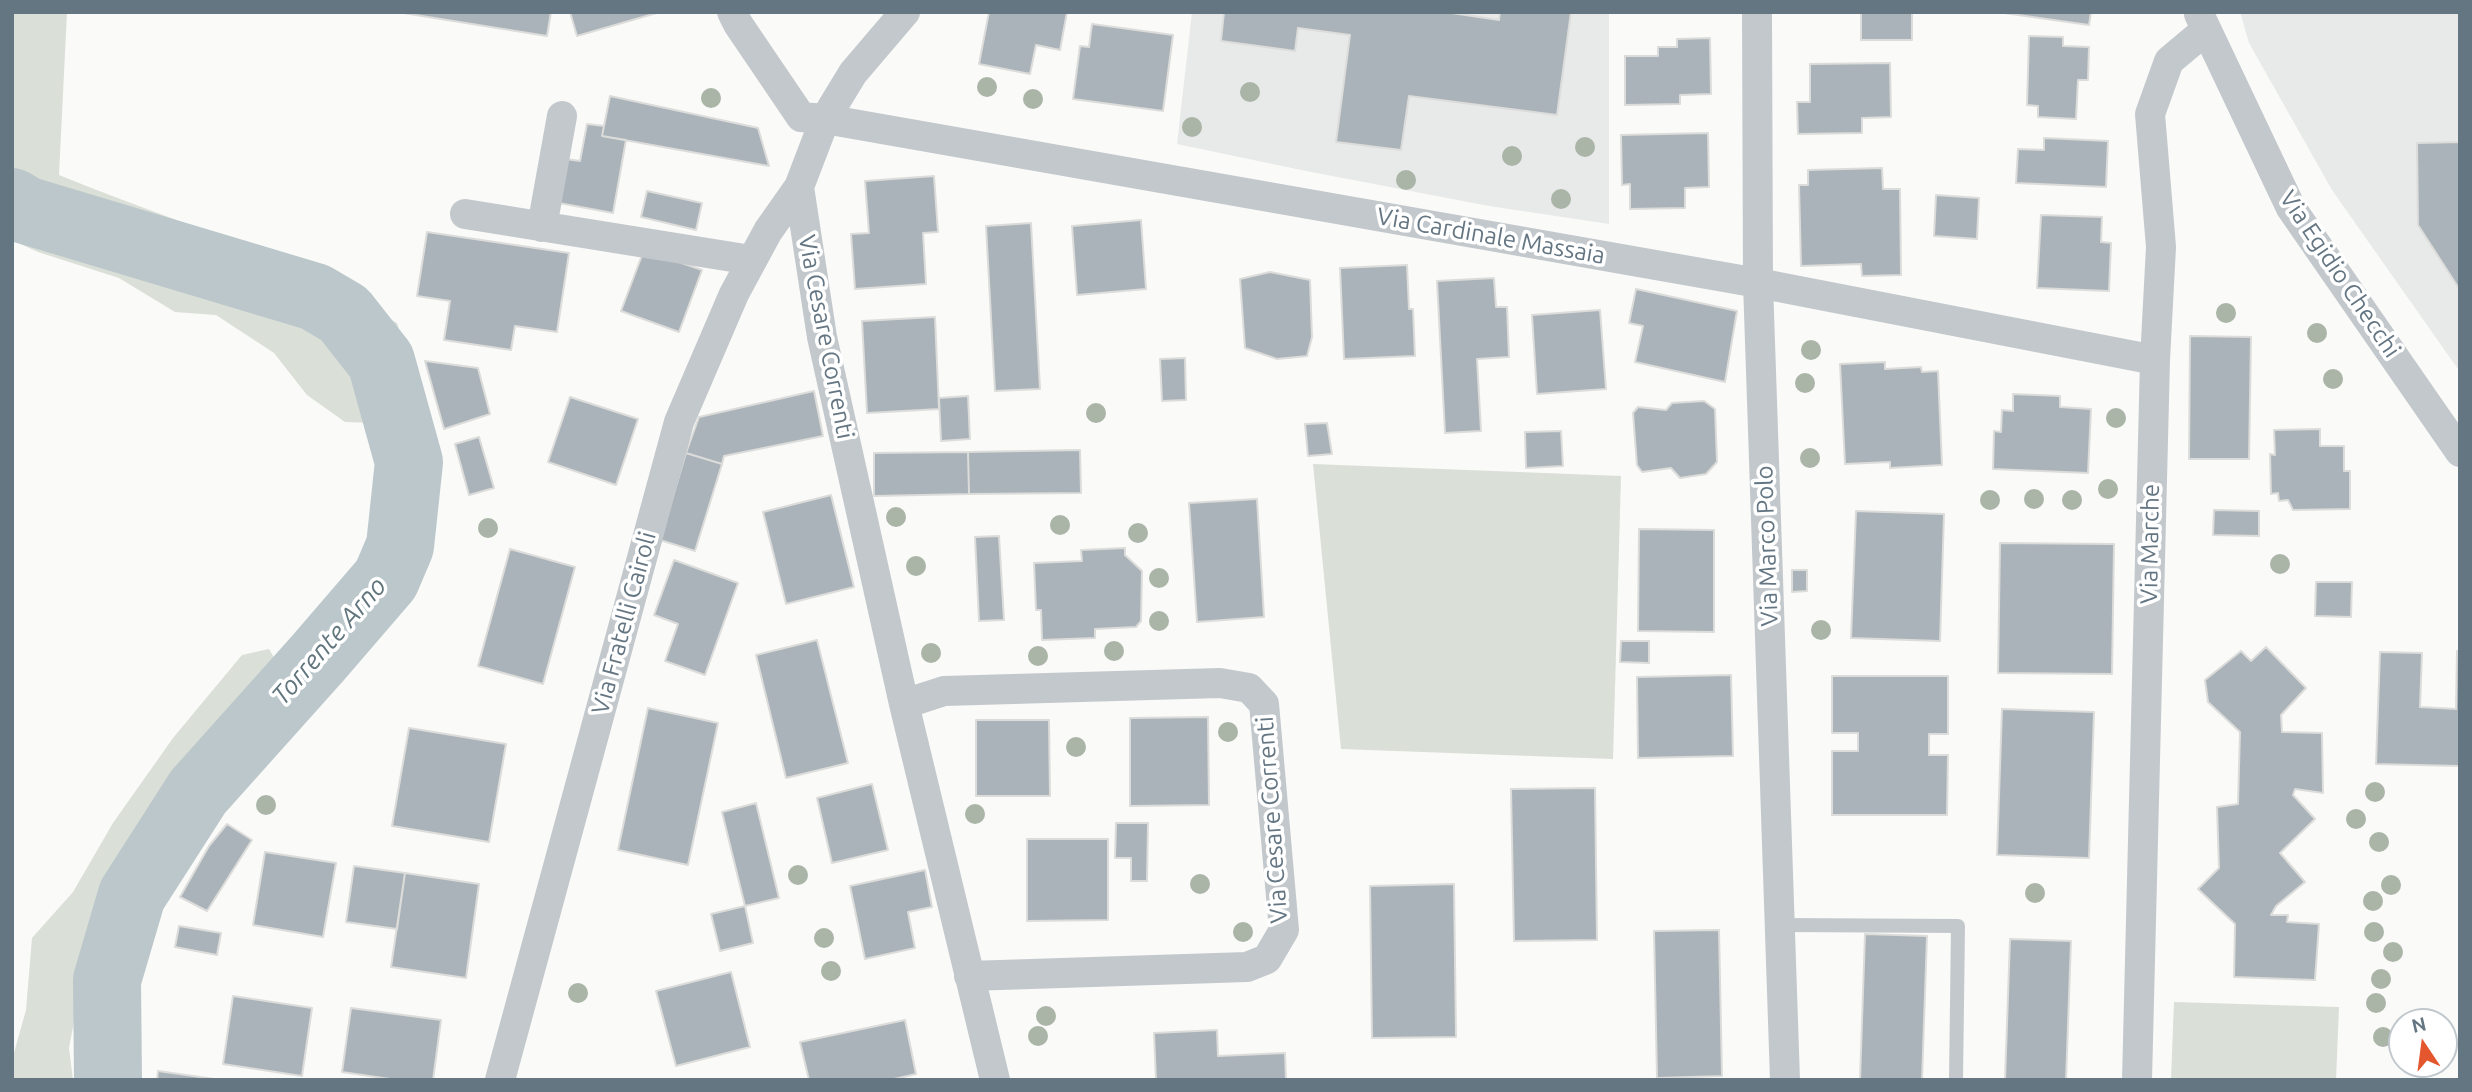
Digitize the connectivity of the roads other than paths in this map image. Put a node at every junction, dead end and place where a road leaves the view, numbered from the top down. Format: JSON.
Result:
{"nodes":[{"id":1,"x":733,"y":12,"type":"edge"},
{"id":2,"x":905,"y":12,"type":"edge"},
{"id":3,"x":1757,"y":12,"type":"edge"},
{"id":4,"x":2202,"y":21,"type":"edge"},
{"id":5,"x":562,"y":117,"type":"dead end"},
{"id":6,"x":825,"y":119,"type":"junction"},
{"id":7,"x":799,"y":187,"type":"junction"},
{"id":8,"x":465,"y":214,"type":"dead end"},
{"id":9,"x":542,"y":227,"type":"junction"},
{"id":10,"x":751,"y":260,"type":"junction"},
{"id":11,"x":1758,"y":283,"type":"junction"},
{"id":12,"x":2155,"y":360,"type":"junction"},
{"id":13,"x":2460,"y":452,"type":"edge"},
{"id":14,"x":905,"y":704,"type":"junction"},
{"id":15,"x":1780,"y":925,"type":"junction"},
{"id":16,"x":969,"y":976,"type":"junction"},
{"id":17,"x":500,"y":1080,"type":"edge"},
{"id":18,"x":995,"y":1080,"type":"edge"},
{"id":19,"x":1785,"y":1080,"type":"edge"},
{"id":20,"x":1956,"y":1080,"type":"edge"},
{"id":21,"x":2137,"y":1080,"type":"edge"}],
"edges":[{"from":1,"to":6,"type":"street"},
{"from":2,"to":6,"type":"street","name":"Via Cesare Correnti"},
{"from":3,"to":11,"type":"street","name":"Via Marco Polo"},
{"from":4,"to":12,"type":"street","name":"Via Marche"},
{"from":4,"to":13,"type":"street","name":"Via Egidio Checchi"},
{"from":5,"to":9,"type":"street"},
{"from":6,"to":7,"type":"street","name":"Via Cesare Correnti"},
{"from":6,"to":11,"type":"street","name":"Via Cardinale Massaia"},
{"from":7,"to":10,"type":"street","name":"Via Fratelli Cairoli"},
{"from":7,"to":14,"type":"street","name":"Via Cesare Correnti"},
{"from":8,"to":9,"type":"street"},
{"from":9,"to":10,"type":"street"},
{"from":10,"to":17,"type":"street","name":"Via Fratelli Cairoli"},
{"from":11,"to":12,"type":"street","name":"Via Cardinale Massaia"},
{"from":11,"to":15,"type":"street","name":"Via Marco Polo"},
{"from":12,"to":21,"type":"street","name":"Via Marche"},
{"from":14,"to":16,"type":"street","name":"Via Cesare Correnti"},
{"from":14,"to":16,"type":"street","name":"Via Cesare Correnti"},
{"from":15,"to":19,"type":"street","name":"Via Marco Polo"},
{"from":15,"to":20,"type":"lane"},
{"from":16,"to":18,"type":"street","name":"Via Cesare Correnti"}]}
